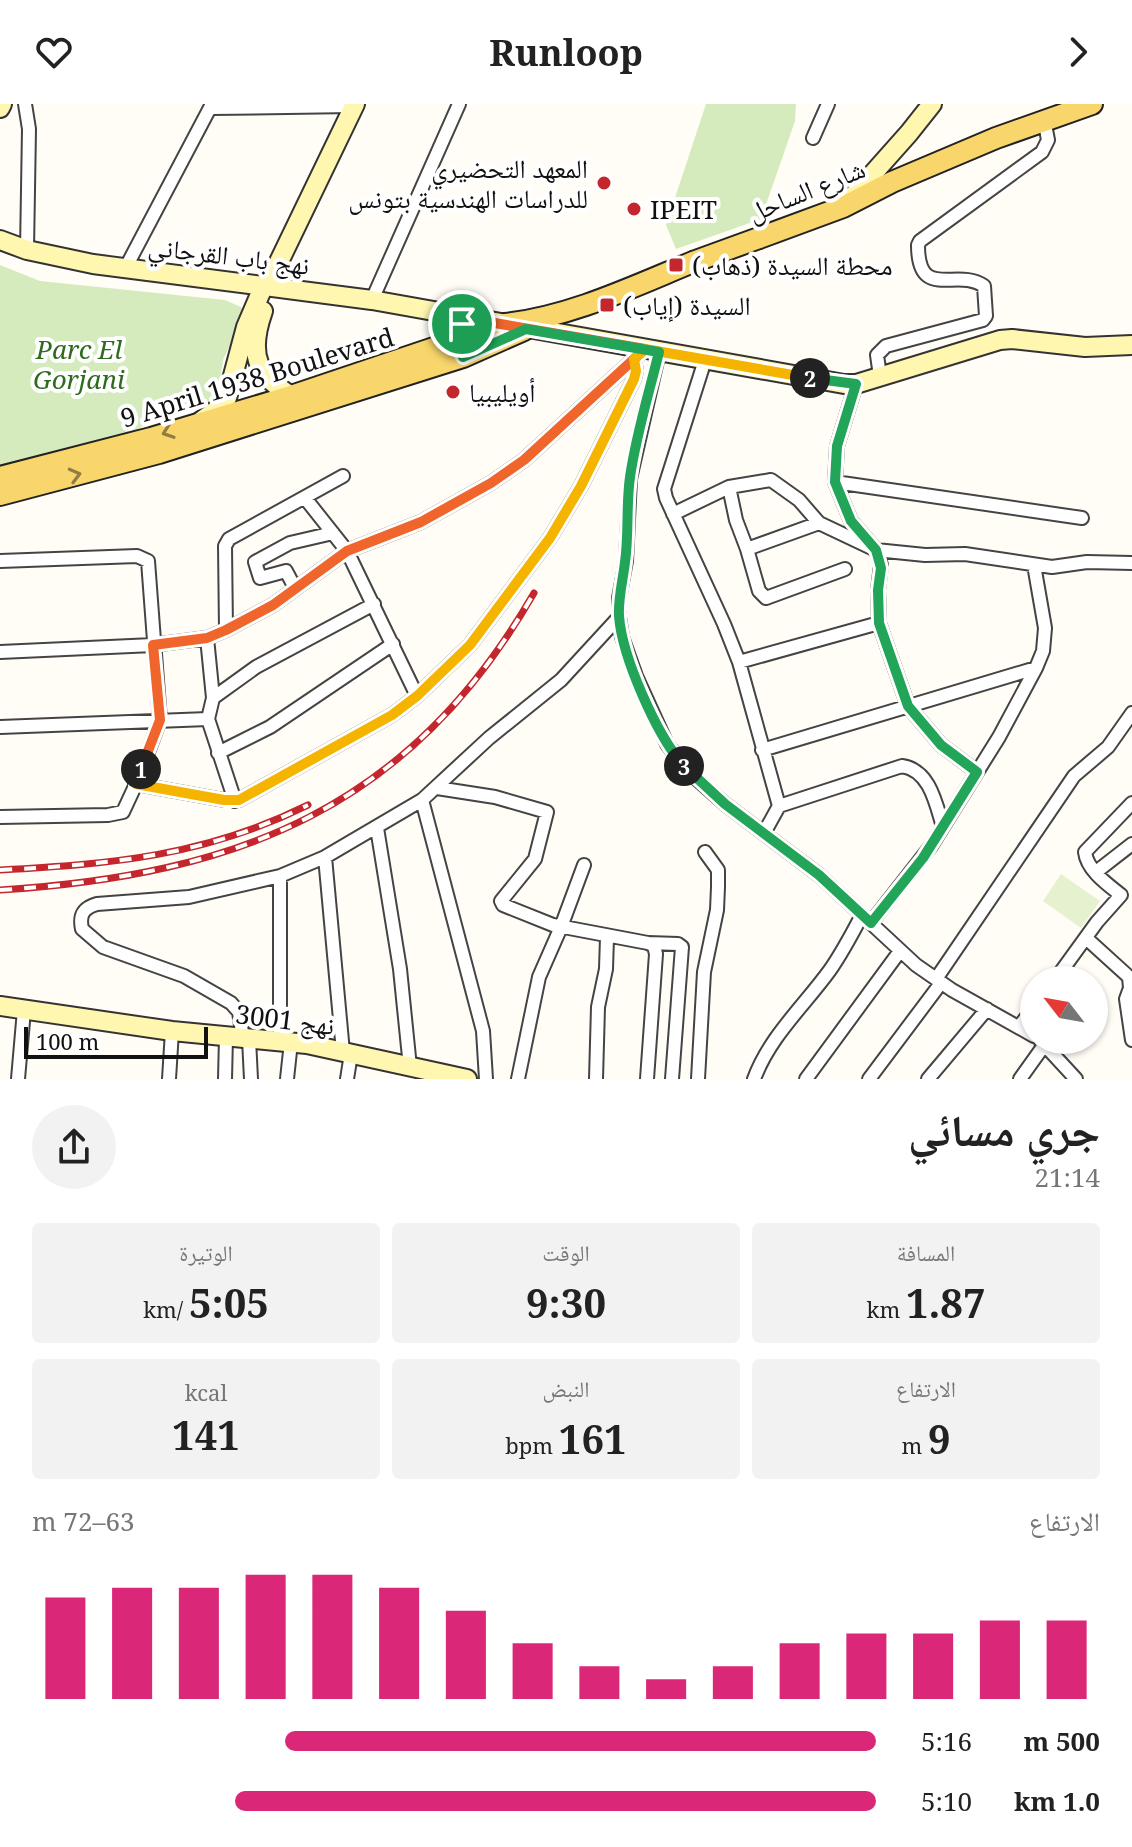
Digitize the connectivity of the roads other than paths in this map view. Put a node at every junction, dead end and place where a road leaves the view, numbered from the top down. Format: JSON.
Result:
{"nodes":[{"id":1,"x":25,"y":104,"type":"edge"},
{"id":2,"x":459,"y":104,"type":"edge"},
{"id":3,"x":828,"y":104,"type":"edge"},
{"id":4,"x":932,"y":104,"type":"edge"},
{"id":5,"x":1092,"y":104,"type":"edge"},
{"id":6,"x":354,"y":105,"type":"edge"},
{"id":7,"x":212,"y":106,"type":"edge"},
{"id":8,"x":1044,"y":119,"type":"junction"},
{"id":9,"x":909,"y":133,"type":"junction"},
{"id":10,"x":813,"y":138,"type":"dead end"},
{"id":11,"x":892,"y":182,"type":"junction"},
{"id":12,"x":843,"y":207,"type":"junction"},
{"id":13,"x":0,"y":240,"type":"edge"},
{"id":14,"x":27,"y":250,"type":"junction"},
{"id":15,"x":125,"y":269,"type":"junction"},
{"id":16,"x":270,"y":280,"type":"junction"},
{"id":17,"x":372,"y":300,"type":"junction"},
{"id":18,"x":454,"y":316,"type":"junction"},
{"id":19,"x":505,"y":324,"type":"junction"},
{"id":20,"x":532,"y":325,"type":"junction"},
{"id":21,"x":1132,"y":345,"type":"edge"},
{"id":22,"x":460,"y":349,"type":"junction"},
{"id":23,"x":646,"y":353,"type":"junction"},
{"id":24,"x":705,"y":360,"type":"junction"},
{"id":25,"x":880,"y":376,"type":"junction"},
{"id":26,"x":856,"y":384,"type":"junction"},
{"id":27,"x":300,"y":400,"type":"junction"},
{"id":28,"x":199,"y":422,"type":"junction"},
{"id":29,"x":343,"y":476,"type":"dead end"},
{"id":30,"x":0,"y":477,"type":"edge"},
{"id":31,"x":835,"y":482,"type":"junction"},
{"id":32,"x":729,"y":487,"type":"junction"},
{"id":33,"x":0,"y":495,"type":"edge"},
{"id":34,"x":305,"y":498,"type":"junction"},
{"id":35,"x":673,"y":514,"type":"junction"},
{"id":36,"x":1082,"y":518,"type":"dead end"},
{"id":37,"x":819,"y":523,"type":"junction"},
{"id":38,"x":333,"y":533,"type":"junction"},
{"id":39,"x":747,"y":549,"type":"junction"},
{"id":40,"x":876,"y":550,"type":"junction"},
{"id":41,"x":347,"y":551,"type":"junction"},
{"id":42,"x":0,"y":561,"type":"edge"},
{"id":43,"x":1132,"y":563,"type":"edge"},
{"id":44,"x":1034,"y":565,"type":"junction"},
{"id":45,"x":845,"y":569,"type":"dead end"},
{"id":46,"x":295,"y":588,"type":"junction"},
{"id":47,"x":374,"y":604,"type":"junction"},
{"id":48,"x":619,"y":617,"type":"junction"},
{"id":49,"x":879,"y":623,"type":"junction"},
{"id":50,"x":226,"y":630,"type":"junction"},
{"id":51,"x":207,"y":638,"type":"junction"},
{"id":52,"x":393,"y":644,"type":"junction"},
{"id":53,"x":153,"y":645,"type":"junction"},
{"id":54,"x":0,"y":652,"type":"edge"},
{"id":55,"x":739,"y":662,"type":"junction"},
{"id":56,"x":1036,"y":668,"type":"junction"},
{"id":57,"x":417,"y":696,"type":"junction"},
{"id":58,"x":213,"y":698,"type":"junction"},
{"id":59,"x":908,"y":706,"type":"junction"},
{"id":60,"x":1132,"y":713,"type":"edge"},
{"id":61,"x":208,"y":719,"type":"junction"},
{"id":62,"x":160,"y":720,"type":"junction"},
{"id":63,"x":0,"y":727,"type":"edge"},
{"id":64,"x":762,"y":750,"type":"junction"},
{"id":65,"x":218,"y":753,"type":"junction"},
{"id":66,"x":977,"y":772,"type":"junction"},
{"id":67,"x":136,"y":784,"type":"junction"},
{"id":68,"x":437,"y":788,"type":"junction"},
{"id":69,"x":422,"y":800,"type":"junction"},
{"id":70,"x":235,"y":801,"type":"junction"},
{"id":71,"x":1132,"y":803,"type":"edge"},
{"id":72,"x":779,"y":806,"type":"junction"},
{"id":73,"x":0,"y":817,"type":"edge"},
{"id":74,"x":943,"y":827,"type":"junction"},
{"id":75,"x":377,"y":828,"type":"junction"},
{"id":76,"x":764,"y":833,"type":"junction"},
{"id":77,"x":1132,"y":844,"type":"edge"},
{"id":78,"x":705,"y":852,"type":"dead end"},
{"id":79,"x":325,"y":857,"type":"junction"},
{"id":80,"x":584,"y":865,"type":"dead end"},
{"id":81,"x":1096,"y":872,"type":"junction"},
{"id":82,"x":280,"y":876,"type":"junction"},
{"id":83,"x":1132,"y":885,"type":"edge"},
{"id":84,"x":1121,"y":895,"type":"junction"},
{"id":85,"x":867,"y":919,"type":"junction"},
{"id":86,"x":561,"y":927,"type":"junction"},
{"id":87,"x":607,"y":937,"type":"junction"},
{"id":88,"x":1086,"y":938,"type":"junction"},
{"id":89,"x":648,"y":943,"type":"junction"},
{"id":90,"x":900,"y":951,"type":"junction"},
{"id":91,"x":1065,"y":966,"type":"edge"},
{"id":92,"x":938,"y":981,"type":"junction"},
{"id":93,"x":0,"y":1006,"type":"edge"},
{"id":94,"x":987,"y":1009,"type":"junction"},
{"id":95,"x":24,"y":1010,"type":"junction"},
{"id":96,"x":1019,"y":1027,"type":"edge"},
{"id":97,"x":172,"y":1031,"type":"junction"},
{"id":98,"x":239,"y":1038,"type":"junction"},
{"id":99,"x":1132,"y":1040,"type":"edge"},
{"id":100,"x":286,"y":1041,"type":"junction"},
{"id":101,"x":347,"y":1053,"type":"junction"},
{"id":102,"x":1032,"y":1054,"type":"edge"},
{"id":103,"x":1052,"y":1054,"type":"edge"},
{"id":104,"x":413,"y":1071,"type":"edge"},
{"id":105,"x":18,"y":1079,"type":"edge"},
{"id":106,"x":169,"y":1079,"type":"edge"},
{"id":107,"x":225,"y":1079,"type":"edge"},
{"id":108,"x":251,"y":1079,"type":"edge"},
{"id":109,"x":287,"y":1079,"type":"edge"},
{"id":110,"x":347,"y":1079,"type":"edge"},
{"id":111,"x":463,"y":1079,"type":"edge"},
{"id":112,"x":486,"y":1079,"type":"edge"},
{"id":113,"x":518,"y":1079,"type":"edge"},
{"id":114,"x":596,"y":1079,"type":"edge"},
{"id":115,"x":647,"y":1079,"type":"edge"},
{"id":116,"x":672,"y":1079,"type":"edge"},
{"id":117,"x":698,"y":1079,"type":"edge"},
{"id":118,"x":754,"y":1079,"type":"edge"},
{"id":119,"x":806,"y":1079,"type":"edge"},
{"id":120,"x":869,"y":1079,"type":"edge"},
{"id":121,"x":928,"y":1079,"type":"edge"},
{"id":122,"x":1020,"y":1079,"type":"edge"},
{"id":123,"x":1076,"y":1079,"type":"edge"}],
"edges":[{"from":1,"to":14,"type":"street"},
{"from":2,"to":17,"type":"street"},
{"from":3,"to":10,"type":"street"},
{"from":4,"to":9,"type":"street"},
{"from":5,"to":8,"type":"main road","name":"شارع الساحل"},
{"from":6,"to":7,"type":"street"},
{"from":6,"to":16,"type":"street"},
{"from":7,"to":15,"type":"street"},
{"from":8,"to":11,"type":"main road","name":"شارع الساحل"},
{"from":8,"to":25,"type":"street"},
{"from":9,"to":11,"type":"street"},
{"from":9,"to":12,"type":"street"},
{"from":11,"to":12,"type":"main road","name":"شارع الساحل"},
{"from":12,"to":20,"type":"main road","name":"شارع الساحل","bridge":true},
{"from":13,"to":14,"type":"street","name":"نهج باب القرجاني"},
{"from":14,"to":15,"type":"street","name":"نهج باب القرجاني"},
{"from":15,"to":16,"type":"street","name":"نهج باب القرجاني"},
{"from":16,"to":17,"type":"street","name":"نهج باب القرجاني"},
{"from":16,"to":27,"type":"street"},
{"from":16,"to":28,"type":"street"},
{"from":17,"to":18,"type":"street","name":"نهج باب القرجاني"},
{"from":18,"to":19,"type":"street","name":"نهج باب القرجاني"},
{"from":18,"to":22,"type":"street"},
{"from":19,"to":20,"type":"main road","name":"9 April 1938 Boulevard"},
{"from":19,"to":22,"type":"main road","name":"9 April 1938 Boulevard"},
{"from":20,"to":22,"type":"main road","name":"9 April 1938 Boulevard"},
{"from":20,"to":23,"type":"street"},
{"from":21,"to":25,"type":"street"},
{"from":22,"to":27,"type":"main road","name":"9 April 1938 Boulevard"},
{"from":23,"to":24,"type":"street"},
{"from":23,"to":41,"type":"street"},
{"from":23,"to":48,"type":"street"},
{"from":23,"to":57,"type":"street"},
{"from":24,"to":26,"type":"street"},
{"from":24,"to":35,"type":"street"},
{"from":25,"to":26,"type":"street"},
{"from":26,"to":31,"type":"street"},
{"from":27,"to":28,"type":"main road","name":"9 April 1938 Boulevard"},
{"from":33,"to":27,"type":"main road","name":"9 April 1938 Boulevard","one_way":true},
{"from":28,"to":30,"type":"main road","name":"9 April 1938 Boulevard","one_way":true},
{"from":29,"to":34,"type":"street"},
{"from":31,"to":36,"type":"street"},
{"from":31,"to":40,"type":"street"},
{"from":32,"to":35,"type":"street"},
{"from":32,"to":37,"type":"street"},
{"from":32,"to":39,"type":"street"},
{"from":34,"to":38,"type":"street"},
{"from":34,"to":50,"type":"street"},
{"from":35,"to":55,"type":"street"},
{"from":37,"to":39,"type":"street"},
{"from":37,"to":40,"type":"street"},
{"from":38,"to":41,"type":"street"},
{"from":38,"to":46,"type":"street"},
{"from":39,"to":45,"type":"street"},
{"from":40,"to":44,"type":"street"},
{"from":40,"to":49,"type":"street"},
{"from":41,"to":46,"type":"street"},
{"from":41,"to":47,"type":"street"},
{"from":42,"to":53,"type":"street"},
{"from":43,"to":44,"type":"street"},
{"from":44,"to":56,"type":"street"},
{"from":46,"to":50,"type":"street"},
{"from":47,"to":52,"type":"street"},
{"from":47,"to":58,"type":"street"},
{"from":48,"to":68,"type":"street"},
{"from":48,"to":76,"type":"street"},
{"from":49,"to":55,"type":"street"},
{"from":49,"to":59,"type":"street"},
{"from":50,"to":51,"type":"street"},
{"from":51,"to":53,"type":"street"},
{"from":51,"to":58,"type":"street"},
{"from":52,"to":57,"type":"street"},
{"from":52,"to":65,"type":"street"},
{"from":53,"to":54,"type":"street"},
{"from":53,"to":62,"type":"street"},
{"from":55,"to":64,"type":"street"},
{"from":56,"to":59,"type":"street"},
{"from":56,"to":66,"type":"street"},
{"from":57,"to":70,"type":"street"},
{"from":58,"to":61,"type":"street"},
{"from":59,"to":64,"type":"street"},
{"from":59,"to":66,"type":"street"},
{"from":60,"to":92,"type":"street"},
{"from":61,"to":62,"type":"street"},
{"from":61,"to":65,"type":"street"},
{"from":62,"to":63,"type":"street"},
{"from":62,"to":67,"type":"street"},
{"from":64,"to":72,"type":"street"},
{"from":65,"to":70,"type":"street"},
{"from":66,"to":74,"type":"street"},
{"from":67,"to":70,"type":"street"},
{"from":67,"to":73,"type":"street"},
{"from":68,"to":69,"type":"street"},
{"from":68,"to":86,"type":"street"},
{"from":69,"to":75,"type":"street"},
{"from":69,"to":112,"type":"street"},
{"from":71,"to":81,"type":"street"},
{"from":72,"to":74,"type":"street"},
{"from":72,"to":76,"type":"street"},
{"from":74,"to":85,"type":"street"},
{"from":75,"to":79,"type":"street"},
{"from":75,"to":104,"type":"street"},
{"from":76,"to":85,"type":"street"},
{"from":77,"to":81,"type":"street"},
{"from":78,"to":117,"type":"street"},
{"from":79,"to":82,"type":"street"},
{"from":79,"to":101,"type":"street"},
{"from":80,"to":86,"type":"street"},
{"from":81,"to":84,"type":"street"},
{"from":82,"to":98,"type":"street"},
{"from":82,"to":100,"type":"street"},
{"from":83,"to":84,"type":"street"},
{"from":84,"to":88,"type":"street"},
{"from":85,"to":90,"type":"street"},
{"from":85,"to":118,"type":"street"},
{"from":86,"to":87,"type":"street"},
{"from":86,"to":113,"type":"street"},
{"from":87,"to":89,"type":"street"},
{"from":87,"to":114,"type":"street"},
{"from":88,"to":91,"type":"street"},
{"from":88,"to":99,"type":"street"},
{"from":89,"to":115,"type":"street"},
{"from":89,"to":116,"type":"street"},
{"from":90,"to":92,"type":"street"},
{"from":90,"to":119,"type":"street"},
{"from":92,"to":94,"type":"street"},
{"from":92,"to":120,"type":"street"},
{"from":93,"to":95,"type":"street","name":"نهج 3001"},
{"from":94,"to":96,"type":"street"},
{"from":94,"to":121,"type":"street"},
{"from":95,"to":97,"type":"street","name":"نهج 3001"},
{"from":95,"to":105,"type":"street"},
{"from":97,"to":98,"type":"street","name":"نهج 3001"},
{"from":97,"to":106,"type":"street"},
{"from":98,"to":100,"type":"street","name":"نهج 3001"},
{"from":98,"to":107,"type":"street"},
{"from":98,"to":108,"type":"street"},
{"from":100,"to":101,"type":"street","name":"نهج 3001"},
{"from":100,"to":109,"type":"street"},
{"from":101,"to":104,"type":"street","name":"نهج 3001"},
{"from":101,"to":110,"type":"street"},
{"from":102,"to":122,"type":"street"},
{"from":103,"to":123,"type":"street"},
{"from":104,"to":111,"type":"street","name":"نهج 3001"}]}
